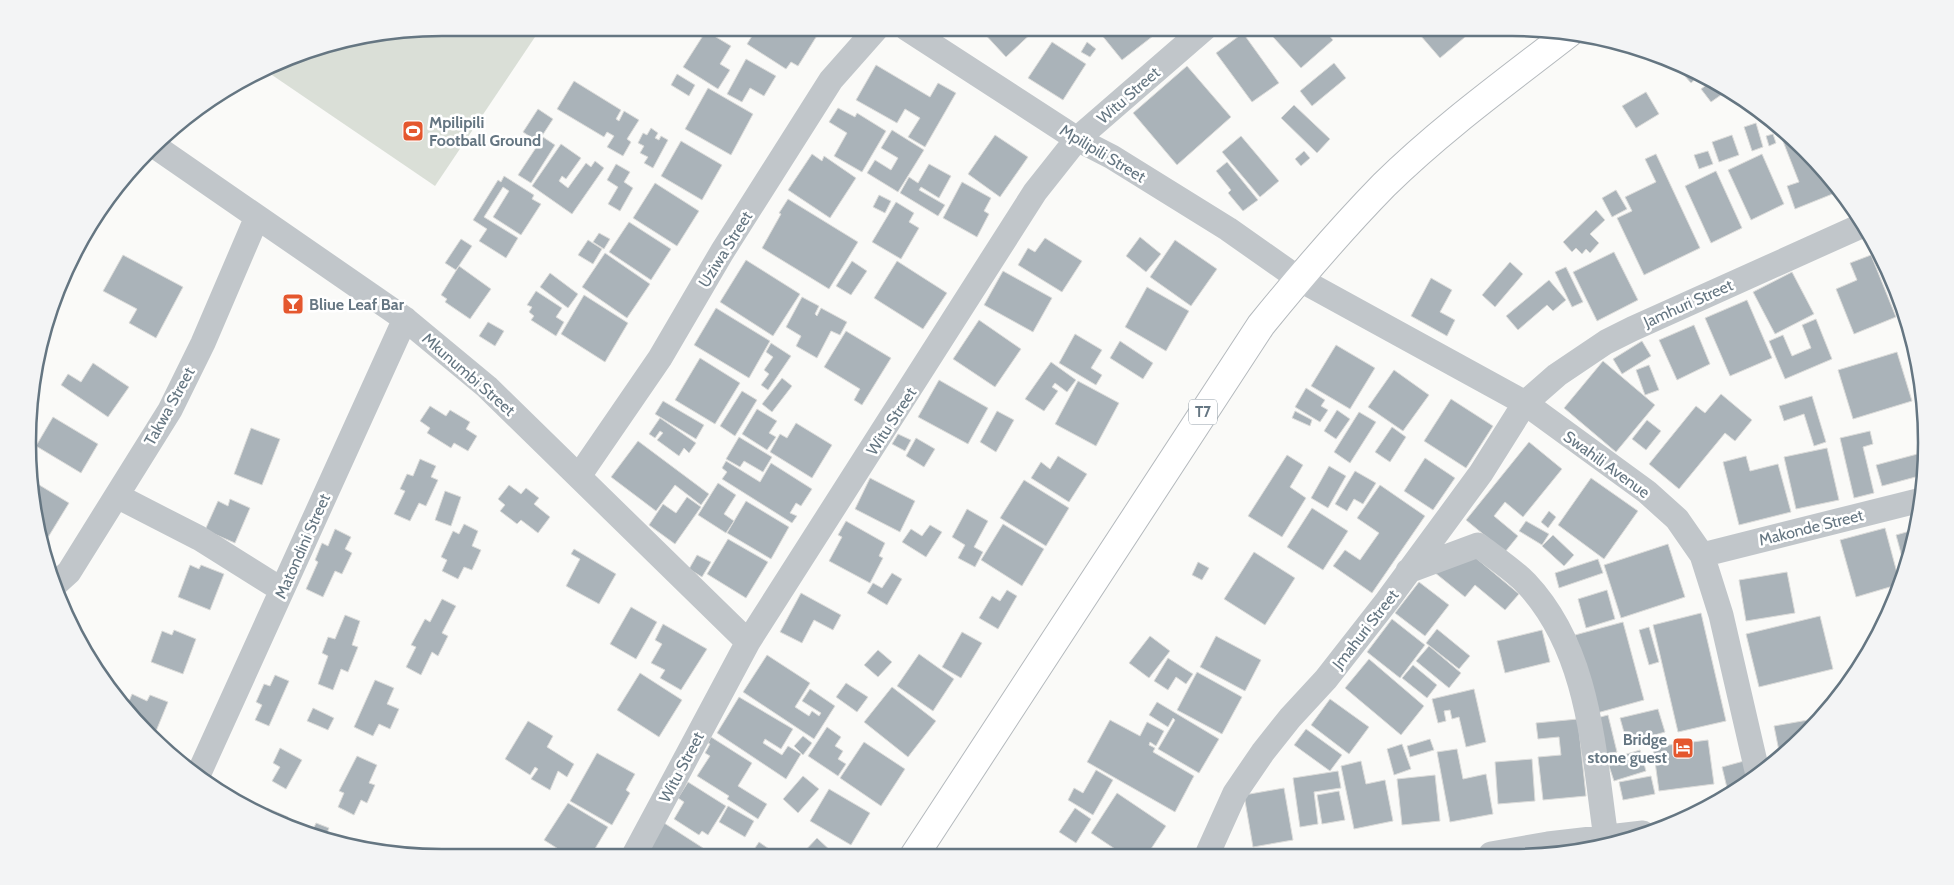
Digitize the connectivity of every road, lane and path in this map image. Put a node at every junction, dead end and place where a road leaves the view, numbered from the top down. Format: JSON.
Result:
{"nodes":[{"id":1,"x":870,"y":36,"type":"edge"},
{"id":2,"x":918,"y":36,"type":"edge"},
{"id":3,"x":1195,"y":36,"type":"edge"},
{"id":4,"x":1560,"y":39,"type":"edge"},
{"id":5,"x":1077,"y":139,"type":"junction"},
{"id":6,"x":160,"y":150,"type":"edge"},
{"id":7,"x":257,"y":217,"type":"junction"},
{"id":8,"x":1856,"y":228,"type":"edge"},
{"id":9,"x":1299,"y":279,"type":"junction"},
{"id":10,"x":404,"y":319,"type":"junction"},
{"id":11,"x":1525,"y":403,"type":"junction"},
{"id":12,"x":580,"y":476,"type":"junction"},
{"id":13,"x":117,"y":496,"type":"junction"},
{"id":14,"x":1913,"y":502,"type":"edge"},
{"id":15,"x":1702,"y":555,"type":"junction"},
{"id":16,"x":1408,"y":572,"type":"junction"},
{"id":17,"x":60,"y":580,"type":"edge"},
{"id":18,"x":282,"y":590,"type":"junction"},
{"id":19,"x":748,"y":642,"type":"junction"},
{"id":20,"x":1756,"y":767,"type":"edge"},
{"id":21,"x":201,"y":769,"type":"edge"},
{"id":22,"x":1606,"y":838,"type":"edge"},
{"id":23,"x":636,"y":849,"type":"edge"},
{"id":24,"x":919,"y":849,"type":"edge"},
{"id":25,"x":1211,"y":849,"type":"edge"}],
"edges":[{"from":1,"to":12,"type":"street","name":"Uziwa Street"},
{"from":2,"to":5,"type":"street","name":"Mpilipili Street"},
{"from":3,"to":5,"type":"street","name":"Witu Street"},
{"from":4,"to":9,"type":"highway","number":"T7"},
{"from":5,"to":9,"type":"street","name":"Mpilipili Street"},
{"from":5,"to":19,"type":"street","name":"Witu Street"},
{"from":6,"to":7,"type":"street","name":"Mkunumbi Street"},
{"from":7,"to":10,"type":"street","name":"Mkunumbi Street"},
{"from":7,"to":13,"type":"street","name":"Takwa Street"},
{"from":8,"to":11,"type":"street","name":"Jamhuri Street"},
{"from":9,"to":11,"type":"street","name":"Swahili Avenue"},
{"from":9,"to":24,"type":"highway","number":"T7"},
{"from":10,"to":12,"type":"street","name":"Mkunumbi Street"},
{"from":10,"to":18,"type":"street","name":"Matondini Street"},
{"from":11,"to":15,"type":"street","name":"Swahili Avenue"},
{"from":11,"to":16,"type":"street","name":"Jmahuri Street"},
{"from":12,"to":19,"type":"street","name":"Mkunumbi Street"},
{"from":13,"to":17,"type":"street","name":"Takwa Street"},
{"from":13,"to":18,"type":"street"},
{"from":14,"to":15,"type":"street","name":"Makonde Street"},
{"from":15,"to":20,"type":"street","name":"Swahili Avenue"},
{"from":16,"to":22,"type":"street"},
{"from":16,"to":25,"type":"street","name":"Jmahuri Street"},
{"from":18,"to":21,"type":"street","name":"Matondini Street"},
{"from":19,"to":23,"type":"street","name":"Witu Street"}]}
